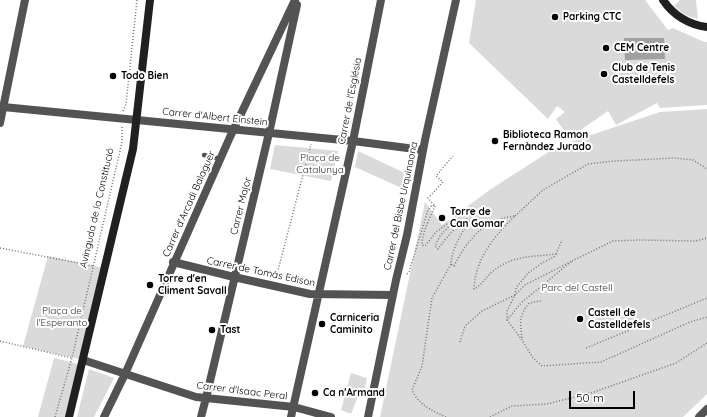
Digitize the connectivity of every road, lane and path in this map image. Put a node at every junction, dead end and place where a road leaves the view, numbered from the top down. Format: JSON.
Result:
{"nodes":[{"id":1,"x":25,"y":0,"type":"edge"},
{"id":2,"x":137,"y":0,"type":"edge"},
{"id":3,"x":150,"y":0,"type":"edge"},
{"id":4,"x":297,"y":0,"type":"edge"},
{"id":5,"x":381,"y":0,"type":"edge"},
{"id":6,"x":456,"y":0,"type":"edge"},
{"id":7,"x":663,"y":0,"type":"edge"},
{"id":8,"x":707,"y":26,"type":"edge"},
{"id":9,"x":3,"y":107,"type":"junction"},
{"id":10,"x":122,"y":118,"type":"junction"},
{"id":11,"x":137,"y":119,"type":"junction"},
{"id":12,"x":0,"y":123,"type":"edge"},
{"id":13,"x":233,"y":130,"type":"junction"},
{"id":14,"x":269,"y":133,"type":"junction"},
{"id":15,"x":353,"y":141,"type":"junction"},
{"id":16,"x":311,"y":144,"type":"dead end"},
{"id":17,"x":424,"y":150,"type":"junction"},
{"id":18,"x":204,"y":155,"type":"dead end"},
{"id":19,"x":453,"y":156,"type":"dead end"},
{"id":20,"x":220,"y":159,"type":"junction"},
{"id":21,"x":707,"y":168,"type":"edge"},
{"id":22,"x":435,"y":206,"type":"junction"},
{"id":23,"x":515,"y":216,"type":"junction"},
{"id":24,"x":707,"y":238,"type":"edge"},
{"id":25,"x":562,"y":240,"type":"dead end"},
{"id":26,"x":0,"y":248,"type":"edge"},
{"id":27,"x":556,"y":254,"type":"junction"},
{"id":28,"x":572,"y":261,"type":"junction"},
{"id":29,"x":173,"y":262,"type":"junction"},
{"id":30,"x":451,"y":264,"type":"junction"},
{"id":31,"x":94,"y":266,"type":"junction"},
{"id":32,"x":105,"y":268,"type":"junction"},
{"id":33,"x":405,"y":276,"type":"dead end"},
{"id":34,"x":234,"y":277,"type":"junction"},
{"id":35,"x":276,"y":278,"type":"dead end"},
{"id":36,"x":319,"y":294,"type":"junction"},
{"id":37,"x":393,"y":294,"type":"junction"},
{"id":38,"x":515,"y":295,"type":"junction"},
{"id":39,"x":707,"y":298,"type":"edge"},
{"id":40,"x":526,"y":299,"type":"junction"},
{"id":41,"x":541,"y":301,"type":"dead end"},
{"id":42,"x":529,"y":303,"type":"junction"},
{"id":43,"x":707,"y":317,"type":"edge"},
{"id":44,"x":507,"y":320,"type":"junction"},
{"id":45,"x":522,"y":340,"type":"junction"},
{"id":46,"x":0,"y":342,"type":"edge"},
{"id":47,"x":460,"y":342,"type":"dead end"},
{"id":48,"x":707,"y":343,"type":"edge"},
{"id":49,"x":586,"y":348,"type":"dead end"},
{"id":50,"x":72,"y":358,"type":"junction"},
{"id":51,"x":83,"y":360,"type":"junction"},
{"id":52,"x":125,"y":374,"type":"junction"},
{"id":53,"x":206,"y":398,"type":"junction"},
{"id":54,"x":294,"y":407,"type":"junction"},
{"id":55,"x":707,"y":409,"type":"edge"},
{"id":56,"x":55,"y":417,"type":"edge"},
{"id":57,"x":70,"y":417,"type":"edge"},
{"id":58,"x":104,"y":417,"type":"edge"},
{"id":59,"x":201,"y":417,"type":"edge"},
{"id":60,"x":292,"y":417,"type":"edge"},
{"id":61,"x":331,"y":417,"type":"edge"},
{"id":62,"x":368,"y":417,"type":"edge"},
{"id":63,"x":446,"y":417,"type":"edge"},
{"id":64,"x":490,"y":417,"type":"edge"},
{"id":65,"x":699,"y":417,"type":"edge"}],
"edges":[{"from":1,"to":9,"type":"street"},
{"from":2,"to":10,"type":"path","name":"Avinguda de la Constitució"},
{"from":3,"to":11,"type":"street"},
{"from":4,"to":13,"type":"street","name":"Carrer d'Arcadi Balaguer"},
{"from":4,"to":14,"type":"street","name":"Carrer Major"},
{"from":5,"to":15,"type":"street","name":"Carrer de l'Església"},
{"from":6,"to":17,"type":"street","name":"Carrer del Bisbe Urquinaona"},
{"from":7,"to":8,"type":"street"},
{"from":9,"to":10,"type":"street","name":"Carrer d'Albert Einstein"},
{"from":9,"to":12,"type":"street"},
{"from":10,"to":11,"type":"street","name":"Carrer d'Albert Einstein"},
{"from":10,"to":31,"type":"path","name":"Avinguda de la Constitució"},
{"from":11,"to":13,"type":"street","name":"Carrer d'Albert Einstein"},
{"from":11,"to":32,"type":"street"},
{"from":13,"to":14,"type":"street","name":"Carrer d'Albert Einstein"},
{"from":13,"to":20,"type":"street","name":"Carrer d'Arcadi Balaguer"},
{"from":14,"to":15,"type":"street","name":"Carrer d'Albert Einstein"},
{"from":14,"to":34,"type":"street","name":"Carrer Major"},
{"from":15,"to":17,"type":"street","name":"Carrer d'Albert Einstein"},
{"from":15,"to":36,"type":"street","name":"Carrer de l'Església"},
{"from":16,"to":35,"type":"path"},
{"from":17,"to":37,"type":"street","name":"Carrer del Bisbe Urquinaona"},
{"from":18,"to":20,"type":"lane"},
{"from":19,"to":22,"type":"path"},
{"from":20,"to":29,"type":"street","name":"Carrer d'Arcadi Balaguer"},
{"from":21,"to":23,"type":"path"},
{"from":22,"to":30,"type":"path"},
{"from":22,"to":33,"type":"path"},
{"from":23,"to":27,"type":"path"},
{"from":23,"to":30,"type":"path"},
{"from":24,"to":28,"type":"path"},
{"from":25,"to":27,"type":"path"},
{"from":26,"to":31,"type":"path"},
{"from":27,"to":38,"type":"path"},
{"from":28,"to":38,"type":"path"},
{"from":28,"to":40,"type":"path"},
{"from":29,"to":34,"type":"street","name":"Carrer de Tomàs Edison"},
{"from":29,"to":52,"type":"street","name":"Carrer d'Arcadi Balaguer"},
{"from":30,"to":63,"type":"path"},
{"from":31,"to":32,"type":"path"},
{"from":31,"to":50,"type":"path","name":"Avinguda de la Constitució"},
{"from":32,"to":51,"type":"street"},
{"from":34,"to":36,"type":"street","name":"Carrer de Tomàs Edison"},
{"from":34,"to":53,"type":"street","name":"Carrer Major"},
{"from":36,"to":37,"type":"street","name":"Carrer de Tomàs Edison"},
{"from":36,"to":54,"type":"street","name":"Carrer de l'Església"},
{"from":37,"to":62,"type":"street","name":"Carrer del Bisbe Urquinaona"},
{"from":38,"to":44,"type":"path"},
{"from":38,"to":47,"type":"path"},
{"from":39,"to":49,"type":"path"},
{"from":40,"to":42,"type":"path"},
{"from":40,"to":44,"type":"path"},
{"from":41,"to":42,"type":"path"},
{"from":42,"to":45,"type":"path"},
{"from":43,"to":45,"type":"path"},
{"from":44,"to":45,"type":"path"},
{"from":46,"to":50,"type":"path"},
{"from":48,"to":64,"type":"path"},
{"from":50,"to":56,"type":"path","name":"Avinguda de la Constitució"},
{"from":51,"to":52,"type":"street","name":"Carrer d'Isaac Peral"},
{"from":51,"to":57,"type":"street"},
{"from":52,"to":53,"type":"street","name":"Carrer d'Isaac Peral"},
{"from":52,"to":58,"type":"street","name":"Carrer d'Arcadi Balaguer"},
{"from":53,"to":54,"type":"street","name":"Carrer d'Isaac Peral"},
{"from":53,"to":59,"type":"street","name":"Carrer Major"},
{"from":54,"to":60,"type":"street","name":"Carrer de l'Església"},
{"from":54,"to":61,"type":"street","name":"Carrer d'Isaac Peral"},
{"from":55,"to":65,"type":"street"}]}
